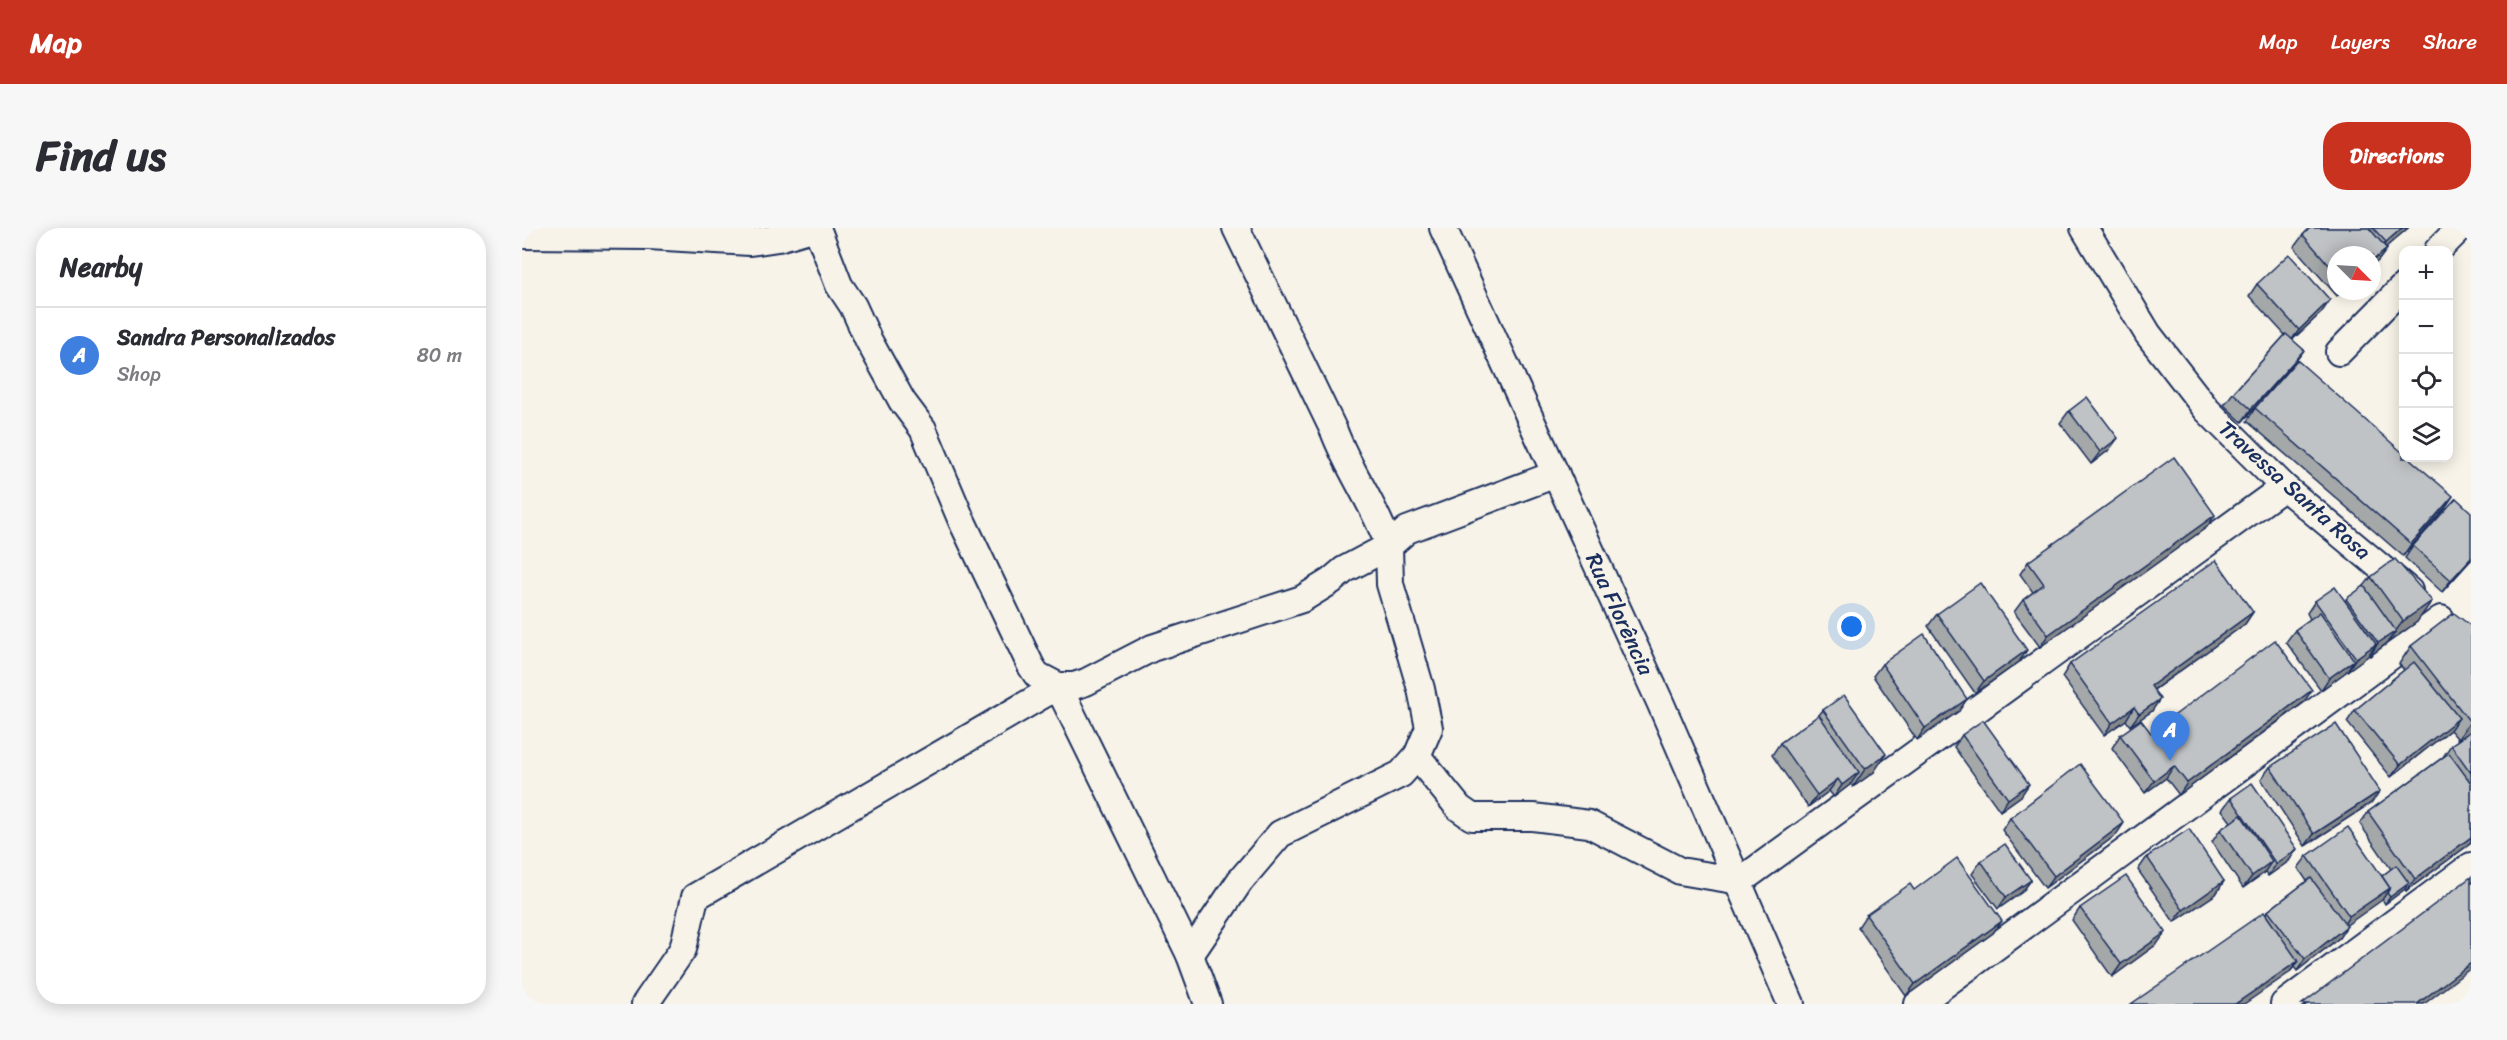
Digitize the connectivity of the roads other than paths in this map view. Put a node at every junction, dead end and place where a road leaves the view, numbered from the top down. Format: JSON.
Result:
{"nodes":[{"id":1,"x":812,"y":228,"type":"edge"},
{"id":2,"x":817,"y":228,"type":"edge"},
{"id":3,"x":1236,"y":228,"type":"edge"},
{"id":4,"x":1443,"y":228,"type":"edge"},
{"id":5,"x":2084,"y":228,"type":"edge"},
{"id":6,"x":2460,"y":228,"type":"edge"},
{"id":7,"x":522,"y":235,"type":"edge"},
{"id":8,"x":2442,"y":246,"type":"edge"},
{"id":9,"x":2399,"y":290,"type":"edge"},
{"id":10,"x":2339,"y":352,"type":"dead end"},
{"id":11,"x":1556,"y":474,"type":"junction"},
{"id":12,"x":2284,"y":487,"type":"junction"},
{"id":13,"x":1389,"y":546,"type":"junction"},
{"id":14,"x":2441,"y":619,"type":"junction"},
{"id":15,"x":2463,"y":633,"type":"edge"},
{"id":16,"x":1058,"y":686,"type":"junction"},
{"id":17,"x":1417,"y":756,"type":"junction"},
{"id":18,"x":2471,"y":866,"type":"edge"},
{"id":19,"x":1740,"y":881,"type":"junction"},
{"id":20,"x":1190,"y":955,"type":"junction"},
{"id":21,"x":645,"y":1004,"type":"edge"},
{"id":22,"x":1208,"y":1004,"type":"edge"},
{"id":23,"x":1791,"y":1004,"type":"edge"},
{"id":24,"x":1918,"y":1004,"type":"edge"},
{"id":25,"x":2284,"y":1004,"type":"edge"}],
"edges":[{"from":1,"to":7,"type":"street"},
{"from":2,"to":16,"type":"street"},
{"from":3,"to":13,"type":"street"},
{"from":4,"to":11,"type":"street","name":"Rua Florência"},
{"from":5,"to":12,"type":"street","name":"Travessa Santa Rosa"},
{"from":6,"to":8,"type":"street"},
{"from":9,"to":10,"type":"street"},
{"from":11,"to":13,"type":"street"},
{"from":11,"to":19,"type":"street","name":"Rua Florência"},
{"from":12,"to":14,"type":"street","name":"Travessa Santa Rosa"},
{"from":12,"to":19,"type":"street"},
{"from":13,"to":16,"type":"street"},
{"from":13,"to":17,"type":"street"},
{"from":14,"to":15,"type":"street","name":"Travessa Santa Rosa"},
{"from":14,"to":24,"type":"street"},
{"from":16,"to":20,"type":"street"},
{"from":16,"to":21,"type":"street"},
{"from":17,"to":19,"type":"street"},
{"from":17,"to":20,"type":"street"},
{"from":18,"to":25,"type":"street"},
{"from":19,"to":23,"type":"street","name":"Rua Florência"},
{"from":20,"to":22,"type":"street"}]}
